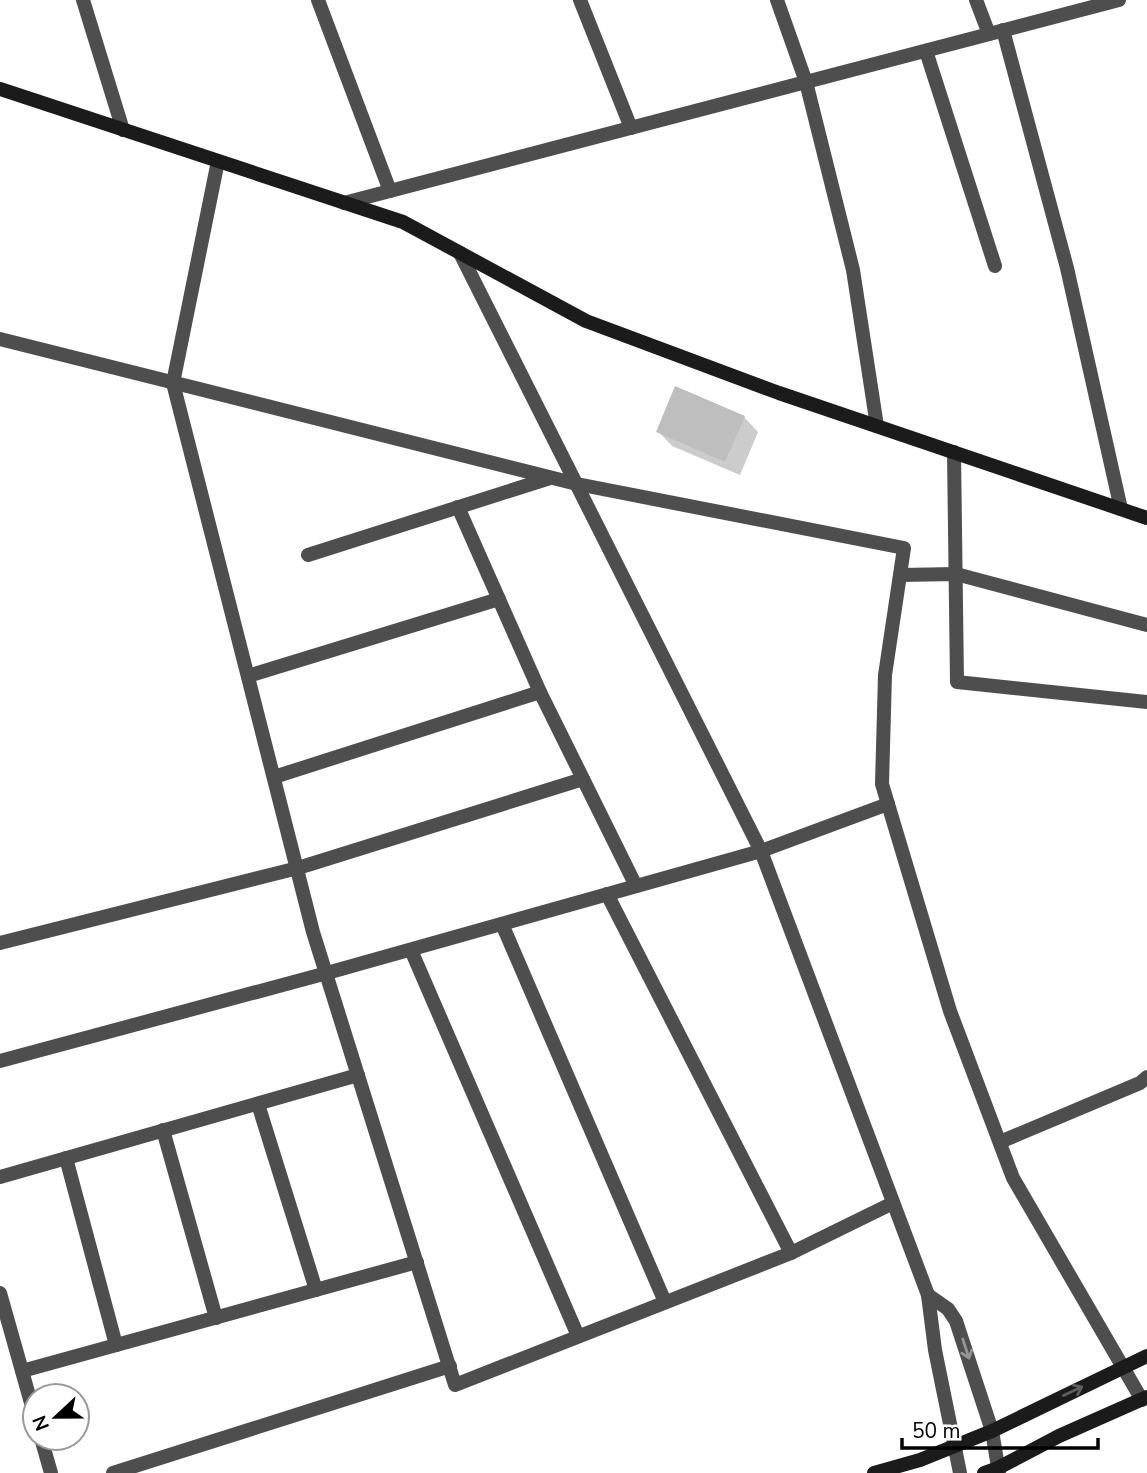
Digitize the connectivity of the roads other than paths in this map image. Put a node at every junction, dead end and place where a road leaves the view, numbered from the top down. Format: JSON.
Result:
{"nodes":[{"id":1,"x":83,"y":0,"type":"edge"},
{"id":2,"x":318,"y":0,"type":"edge"},
{"id":3,"x":580,"y":0,"type":"edge"},
{"id":4,"x":777,"y":0,"type":"edge"},
{"id":5,"x":976,"y":0,"type":"edge"},
{"id":6,"x":1119,"y":0,"type":"edge"},
{"id":7,"x":996,"y":32,"type":"junction"},
{"id":8,"x":926,"y":51,"type":"junction"},
{"id":9,"x":806,"y":82,"type":"junction"},
{"id":10,"x":0,"y":89,"type":"edge"},
{"id":11,"x":631,"y":128,"type":"junction"},
{"id":12,"x":123,"y":130,"type":"junction"},
{"id":13,"x":218,"y":161,"type":"junction"},
{"id":14,"x":390,"y":191,"type":"junction"},
{"id":15,"x":344,"y":203,"type":"junction"},
{"id":16,"x":460,"y":253,"type":"junction"},
{"id":17,"x":995,"y":266,"type":"dead end"},
{"id":18,"x":0,"y":339,"type":"edge"},
{"id":19,"x":173,"y":383,"type":"junction"},
{"id":20,"x":877,"y":426,"type":"junction"},
{"id":21,"x":954,"y":452,"type":"junction"},
{"id":22,"x":551,"y":478,"type":"junction"},
{"id":23,"x":577,"y":484,"type":"junction"},
{"id":24,"x":458,"y":507,"type":"junction"},
{"id":25,"x":1121,"y":509,"type":"junction"},
{"id":26,"x":1147,"y":518,"type":"edge"},
{"id":27,"x":308,"y":555,"type":"dead end"},
{"id":28,"x":956,"y":574,"type":"junction"},
{"id":29,"x":900,"y":575,"type":"junction"},
{"id":30,"x":499,"y":599,"type":"junction"},
{"id":31,"x":1147,"y":625,"type":"edge"},
{"id":32,"x":248,"y":676,"type":"junction"},
{"id":33,"x":540,"y":692,"type":"junction"},
{"id":34,"x":1147,"y":702,"type":"edge"},
{"id":35,"x":274,"y":777,"type":"junction"},
{"id":36,"x":583,"y":779,"type":"junction"},
{"id":37,"x":888,"y":804,"type":"junction"},
{"id":38,"x":761,"y":851,"type":"junction"},
{"id":39,"x":298,"y":868,"type":"junction"},
{"id":40,"x":636,"y":886,"type":"junction"},
{"id":41,"x":607,"y":894,"type":"junction"},
{"id":42,"x":502,"y":924,"type":"junction"},
{"id":43,"x":0,"y":943,"type":"edge"},
{"id":44,"x":411,"y":950,"type":"junction"},
{"id":45,"x":327,"y":973,"type":"junction"},
{"id":46,"x":0,"y":1061,"type":"edge"},
{"id":47,"x":358,"y":1074,"type":"junction"},
{"id":48,"x":1147,"y":1077,"type":"edge"},
{"id":49,"x":258,"y":1104,"type":"junction"},
{"id":50,"x":163,"y":1130,"type":"junction"},
{"id":51,"x":1000,"y":1142,"type":"junction"},
{"id":52,"x":66,"y":1158,"type":"junction"},
{"id":53,"x":0,"y":1177,"type":"edge"},
{"id":54,"x":893,"y":1203,"type":"junction"},
{"id":55,"x":791,"y":1253,"type":"junction"},
{"id":56,"x":417,"y":1262,"type":"junction"},
{"id":57,"x":316,"y":1290,"type":"junction"},
{"id":58,"x":0,"y":1293,"type":"edge"},
{"id":59,"x":928,"y":1295,"type":"junction"},
{"id":60,"x":665,"y":1302,"type":"junction"},
{"id":61,"x":216,"y":1318,"type":"junction"},
{"id":62,"x":578,"y":1336,"type":"junction"},
{"id":63,"x":116,"y":1345,"type":"junction"},
{"id":64,"x":1147,"y":1356,"type":"edge"},
{"id":65,"x":450,"y":1366,"type":"junction"},
{"id":66,"x":1124,"y":1367,"type":"junction"},
{"id":67,"x":22,"y":1371,"type":"junction"},
{"id":68,"x":25,"y":1382,"type":"edge"},
{"id":69,"x":1145,"y":1398,"type":"edge"},
{"id":70,"x":992,"y":1431,"type":"junction"},
{"id":71,"x":955,"y":1445,"type":"junction"},
{"id":72,"x":45,"y":1452,"type":"edge"},
{"id":73,"x":993,"y":1471,"type":"edge"},
{"id":74,"x":51,"y":1473,"type":"edge"},
{"id":75,"x":113,"y":1473,"type":"edge"},
{"id":76,"x":874,"y":1473,"type":"edge"},
{"id":77,"x":960,"y":1473,"type":"edge"}],
"edges":[{"from":1,"to":12,"type":"street"},
{"from":2,"to":14,"type":"street"},
{"from":3,"to":11,"type":"street"},
{"from":4,"to":9,"type":"street"},
{"from":5,"to":7,"type":"street"},
{"from":6,"to":7,"type":"street"},
{"from":7,"to":8,"type":"street"},
{"from":7,"to":25,"type":"street"},
{"from":8,"to":9,"type":"street"},
{"from":8,"to":17,"type":"street"},
{"from":9,"to":11,"type":"street"},
{"from":9,"to":20,"type":"street"},
{"from":10,"to":12,"type":"street"},
{"from":11,"to":14,"type":"street"},
{"from":12,"to":13,"type":"street"},
{"from":13,"to":15,"type":"street"},
{"from":13,"to":19,"type":"street"},
{"from":14,"to":15,"type":"street"},
{"from":15,"to":16,"type":"street"},
{"from":16,"to":20,"type":"street"},
{"from":16,"to":23,"type":"street"},
{"from":18,"to":19,"type":"street"},
{"from":19,"to":22,"type":"street"},
{"from":19,"to":32,"type":"street"},
{"from":20,"to":21,"type":"street"},
{"from":21,"to":25,"type":"street"},
{"from":21,"to":28,"type":"street"},
{"from":22,"to":23,"type":"street"},
{"from":22,"to":24,"type":"street"},
{"from":23,"to":29,"type":"street"},
{"from":23,"to":38,"type":"street"},
{"from":24,"to":27,"type":"street"},
{"from":24,"to":30,"type":"street"},
{"from":25,"to":26,"type":"street"},
{"from":28,"to":29,"type":"street"},
{"from":28,"to":31,"type":"street"},
{"from":28,"to":34,"type":"street"},
{"from":29,"to":37,"type":"street"},
{"from":30,"to":32,"type":"street"},
{"from":30,"to":33,"type":"street"},
{"from":32,"to":35,"type":"street"},
{"from":33,"to":35,"type":"street"},
{"from":33,"to":36,"type":"street"},
{"from":35,"to":39,"type":"street"},
{"from":36,"to":39,"type":"street"},
{"from":36,"to":40,"type":"street"},
{"from":37,"to":38,"type":"street"},
{"from":37,"to":51,"type":"street"},
{"from":38,"to":40,"type":"street"},
{"from":38,"to":54,"type":"street"},
{"from":39,"to":43,"type":"street"},
{"from":39,"to":45,"type":"street"},
{"from":40,"to":41,"type":"street"},
{"from":41,"to":42,"type":"street"},
{"from":41,"to":55,"type":"street"},
{"from":42,"to":44,"type":"street"},
{"from":42,"to":60,"type":"street"},
{"from":44,"to":45,"type":"street"},
{"from":44,"to":62,"type":"street"},
{"from":45,"to":46,"type":"street"},
{"from":45,"to":47,"type":"street"},
{"from":47,"to":49,"type":"street"},
{"from":47,"to":56,"type":"street"},
{"from":48,"to":51,"type":"street"},
{"from":49,"to":50,"type":"street"},
{"from":49,"to":57,"type":"street"},
{"from":50,"to":52,"type":"street"},
{"from":50,"to":61,"type":"street"},
{"from":51,"to":66,"type":"street"},
{"from":52,"to":53,"type":"street"},
{"from":52,"to":63,"type":"street"},
{"from":54,"to":55,"type":"street"},
{"from":54,"to":59,"type":"street"},
{"from":55,"to":60,"type":"street"},
{"from":56,"to":57,"type":"street"},
{"from":56,"to":65,"type":"street"},
{"from":57,"to":61,"type":"street"},
{"from":58,"to":67,"type":"street"},
{"from":59,"to":70,"type":"street","one_way":true},
{"from":59,"to":71,"type":"street"},
{"from":60,"to":62,"type":"street"},
{"from":61,"to":63,"type":"street"},
{"from":62,"to":65,"type":"street"},
{"from":63,"to":67,"type":"street"},
{"from":64,"to":66,"type":"street"},
{"from":65,"to":75,"type":"street"},
{"from":66,"to":69,"type":"street"},
{"from":70,"to":66,"type":"street","one_way":true},
{"from":67,"to":68,"type":"street"},
{"from":69,"to":73,"type":"street"},
{"from":70,"to":71,"type":"street"},
{"from":70,"to":73,"type":"street"},
{"from":71,"to":76,"type":"street"},
{"from":71,"to":77,"type":"street"},
{"from":72,"to":74,"type":"street"}]}
